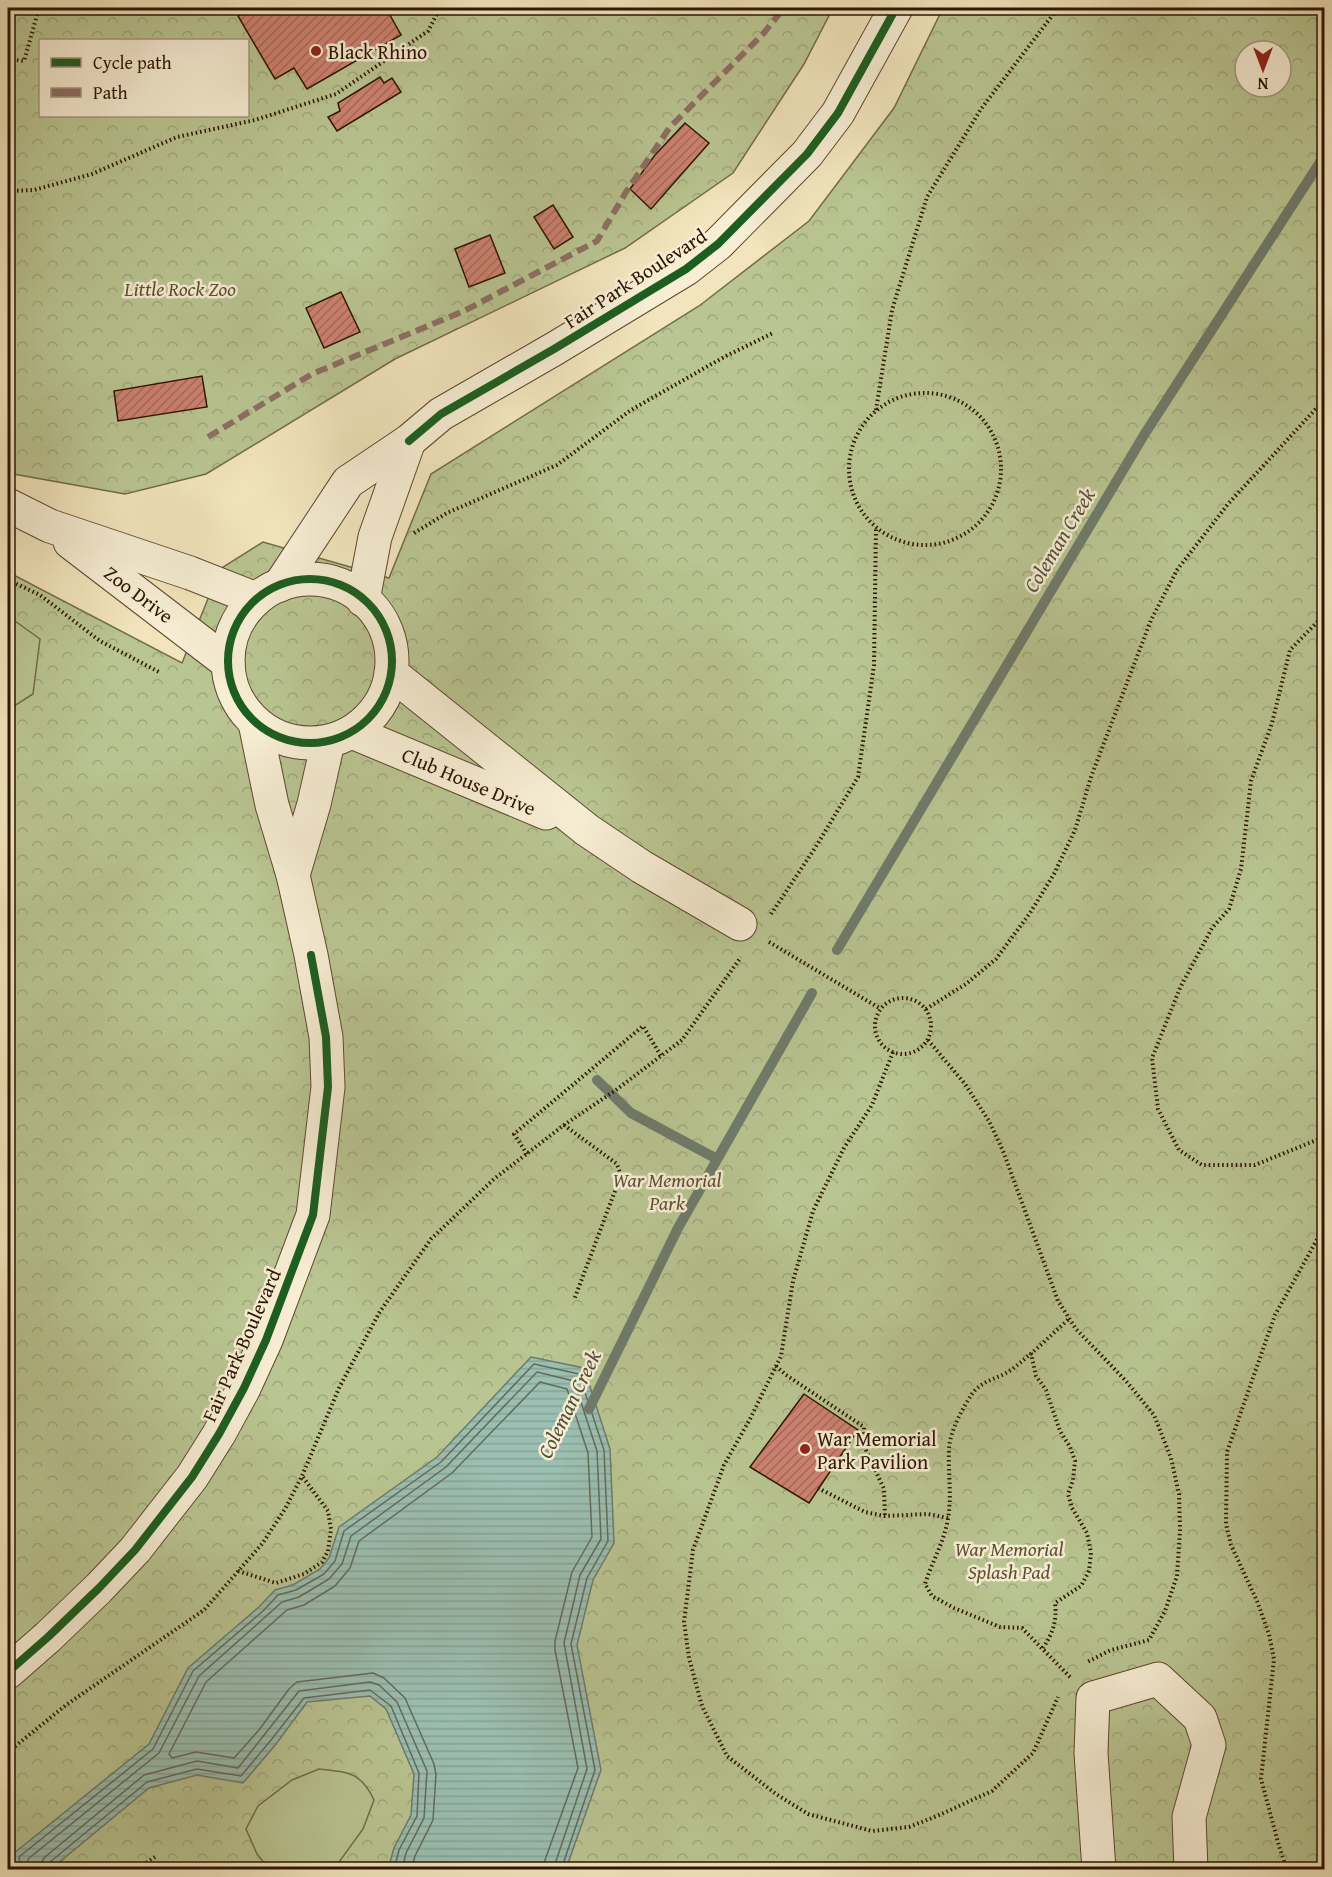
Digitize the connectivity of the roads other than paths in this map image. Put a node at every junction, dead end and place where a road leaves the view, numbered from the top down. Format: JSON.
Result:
{"nodes":[{"id":1,"x":896,"y":8,"type":"edge"},
{"id":2,"x":409,"y":441,"type":"junction"},
{"id":3,"x":8,"y":505,"type":"edge"},
{"id":4,"x":50,"y":526,"type":"junction"},
{"id":5,"x":268,"y":592,"type":"junction"},
{"id":6,"x":363,"y":600,"type":"junction"},
{"id":7,"x":228,"y":663,"type":"junction"},
{"id":8,"x":391,"y":673,"type":"junction"},
{"id":9,"x":255,"y":723,"type":"junction"},
{"id":10,"x":340,"y":737,"type":"junction"},
{"id":11,"x":587,"y":830,"type":"junction"},
{"id":12,"x":293,"y":875,"type":"junction"},
{"id":13,"x":751,"y":931,"type":"road end"},
{"id":14,"x":8,"y":1672,"type":"edge"},
{"id":15,"x":1099,"y":1869,"type":"edge"},
{"id":16,"x":1191,"y":1869,"type":"edge"}],
"edges":[{"from":1,"to":2,"type":"street","name":"Fair Park Boulevard"},
{"from":2,"to":5,"type":"street","name":"Fair Park Boulevard"},
{"from":2,"to":6,"type":"street"},
{"from":3,"to":4,"type":"street","name":"Zoo Drive"},
{"from":4,"to":5,"type":"street","name":"Zoo Drive"},
{"from":4,"to":7,"type":"street","name":"Zoo Drive"},
{"from":5,"to":6,"type":"street"},
{"from":5,"to":7,"type":"street","name":"Fair Park Boulevard"},
{"from":6,"to":8,"type":"street"},
{"from":7,"to":9,"type":"street","name":"Fair Park Boulevard"},
{"from":8,"to":10,"type":"street"},
{"from":8,"to":11,"type":"street","name":"Club House Drive"},
{"from":9,"to":10,"type":"street","name":"Fair Park Boulevard"},
{"from":9,"to":12,"type":"street","name":"Fair Park Boulevard"},
{"from":10,"to":11,"type":"street","name":"Club House Drive"},
{"from":10,"to":12,"type":"street","name":"Fair Park Boulevard"},
{"from":11,"to":13,"type":"street","name":"Club House Drive"},
{"from":12,"to":14,"type":"street","name":"Fair Park Boulevard"},
{"from":15,"to":16,"type":"street"}]}
